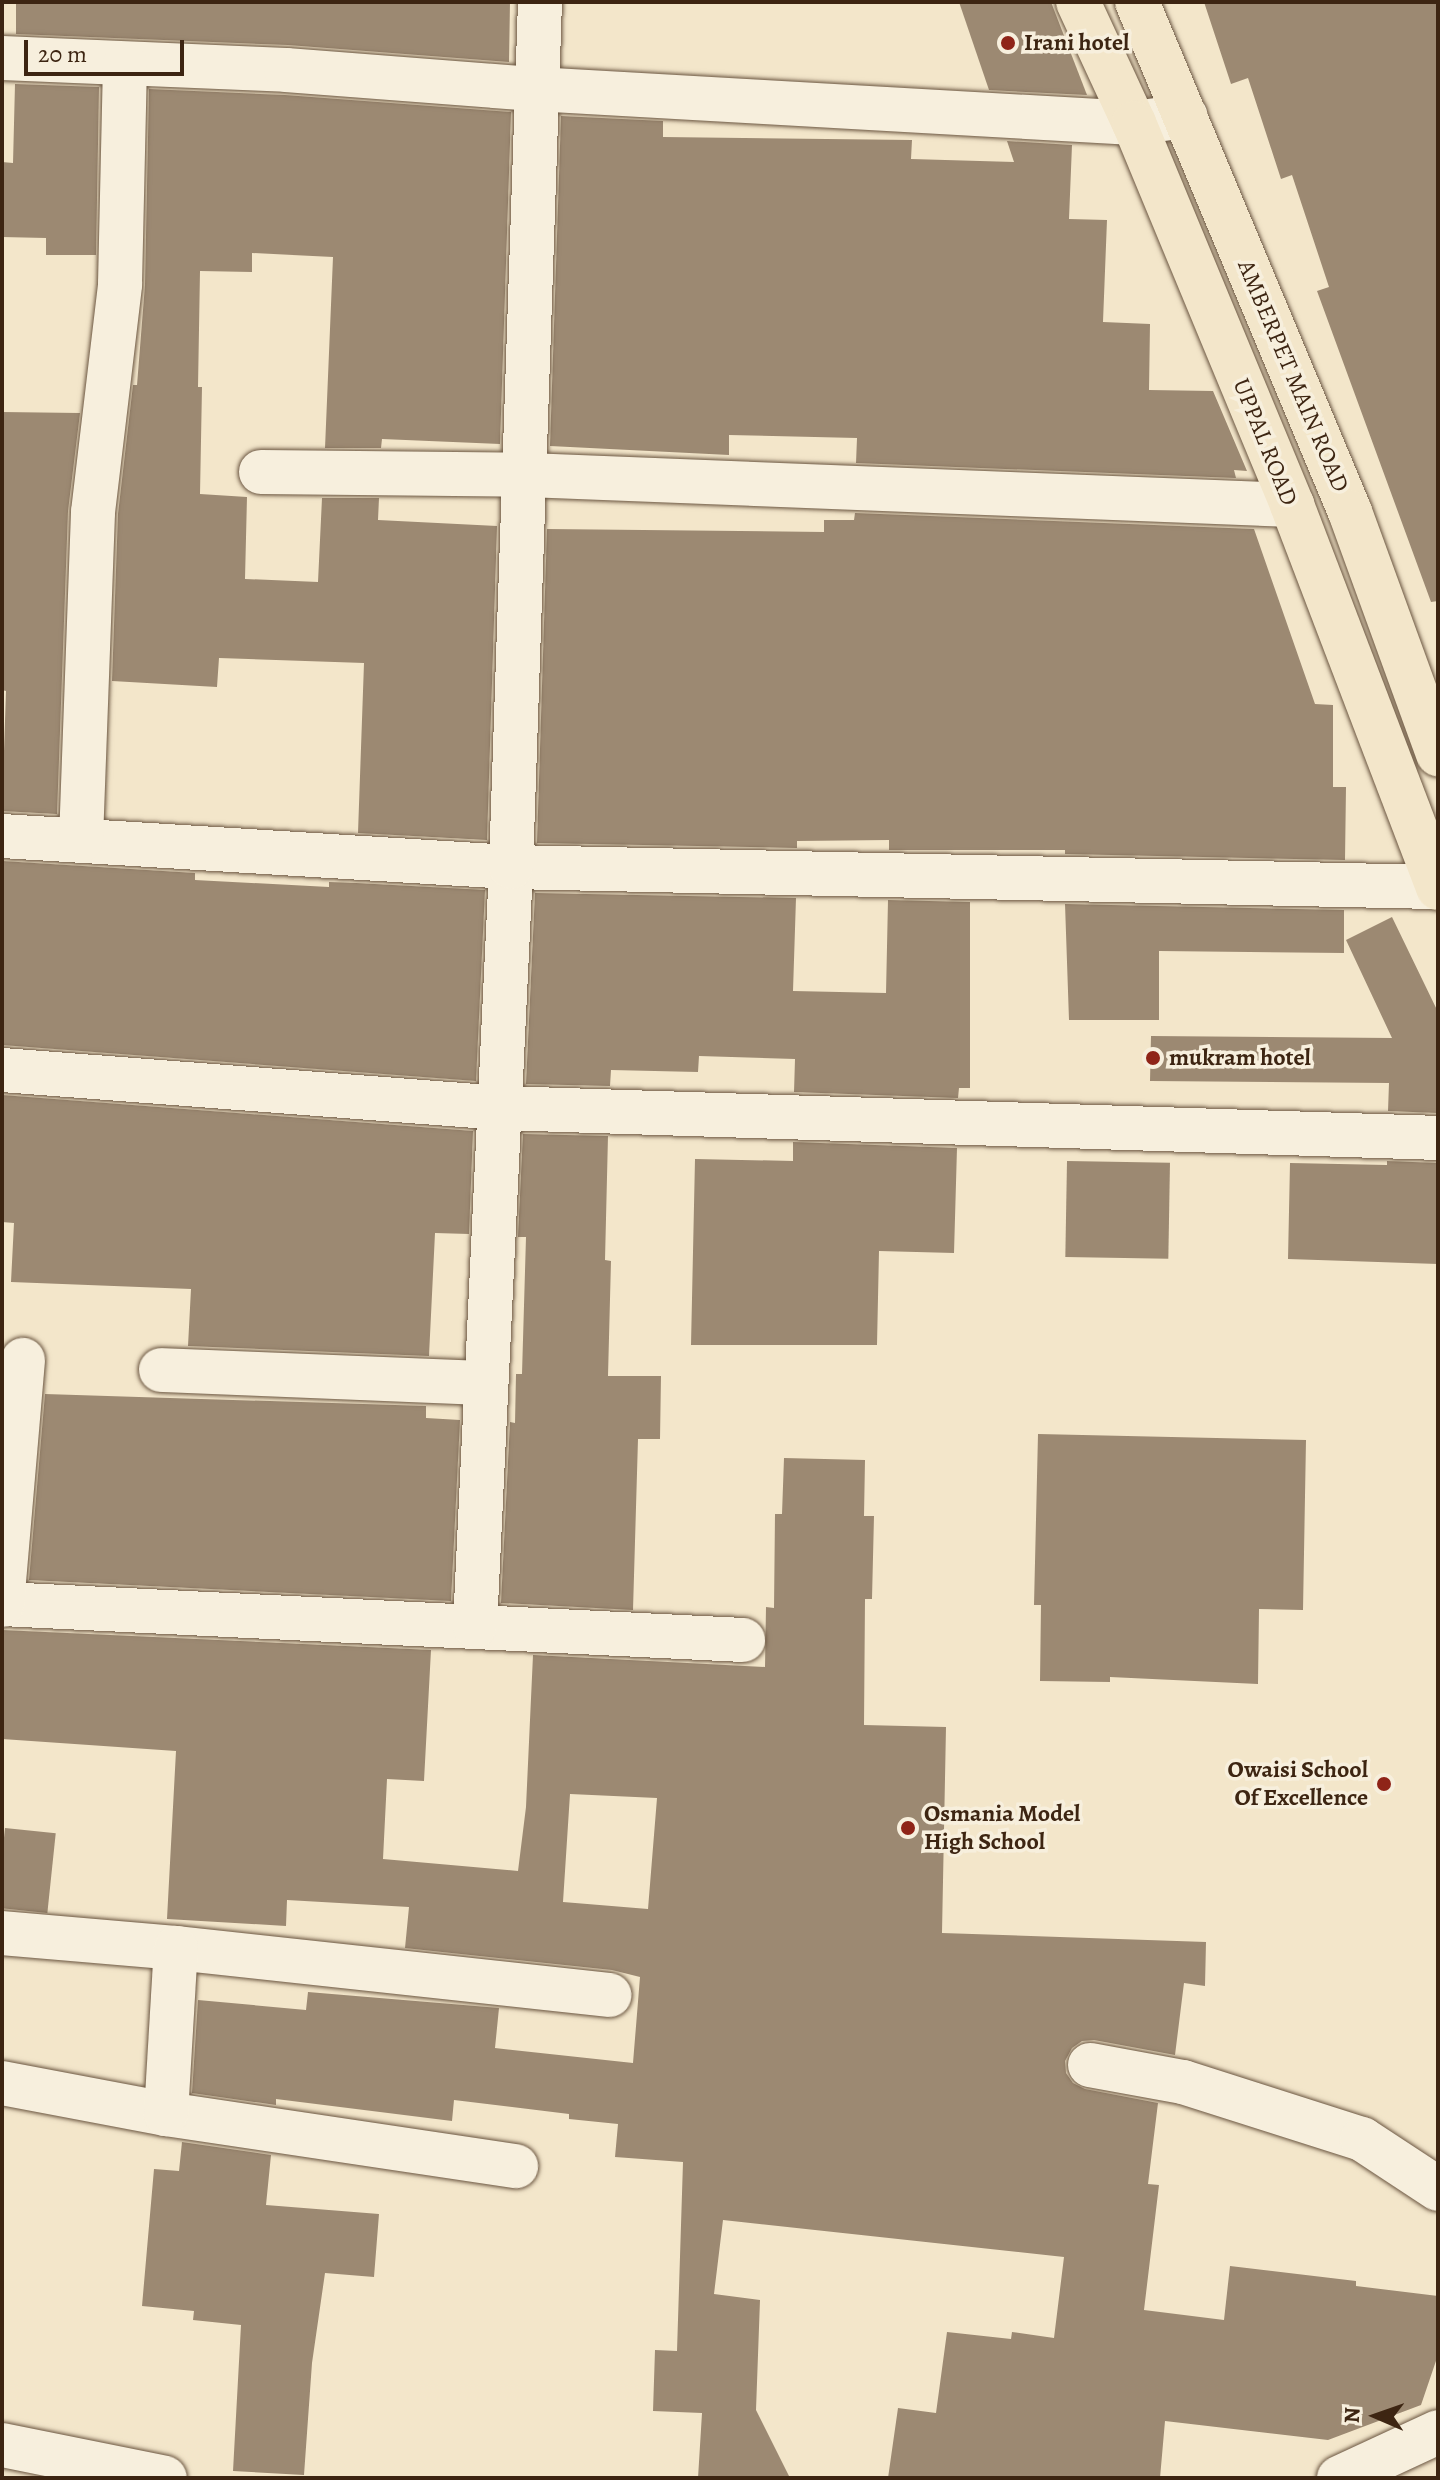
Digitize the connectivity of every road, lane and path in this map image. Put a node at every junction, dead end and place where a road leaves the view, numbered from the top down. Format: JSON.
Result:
{"nodes":[{"id":1,"x":540,"y":2,"type":"edge"},
{"id":2,"x":1078,"y":2,"type":"edge"},
{"id":3,"x":1137,"y":2,"type":"edge"},
{"id":4,"x":2,"y":58,"type":"edge"},
{"id":5,"x":125,"y":64,"type":"junction"},
{"id":6,"x":535,"y":89,"type":"junction"},
{"id":7,"x":1186,"y":116,"type":"junction"},
{"id":8,"x":1134,"y":123,"type":"junction"},
{"id":9,"x":261,"y":472,"type":"dead end"},
{"id":10,"x":527,"y":475,"type":"junction"},
{"id":11,"x":1292,"y":505,"type":"junction"},
{"id":12,"x":1438,"y":754,"type":"edge"},
{"id":13,"x":2,"y":836,"type":"edge"},
{"id":14,"x":81,"y":840,"type":"junction"},
{"id":15,"x":511,"y":867,"type":"junction"},
{"id":16,"x":1438,"y":887,"type":"edge"},
{"id":17,"x":2,"y":1070,"type":"edge"},
{"id":18,"x":501,"y":1108,"type":"junction"},
{"id":19,"x":1438,"y":1138,"type":"edge"},
{"id":20,"x":23,"y":1360,"type":"dead end"},
{"id":21,"x":161,"y":1370,"type":"dead end"},
{"id":22,"x":486,"y":1383,"type":"junction"},
{"id":23,"x":2,"y":1604,"type":"edge"},
{"id":24,"x":475,"y":1626,"type":"junction"},
{"id":25,"x":743,"y":1640,"type":"dead end"},
{"id":26,"x":2,"y":1933,"type":"edge"},
{"id":27,"x":176,"y":1948,"type":"junction"},
{"id":28,"x":609,"y":1995,"type":"dead end"},
{"id":29,"x":1090,"y":2065,"type":"dead end"},
{"id":30,"x":2,"y":2083,"type":"edge"},
{"id":31,"x":166,"y":2114,"type":"junction"},
{"id":32,"x":516,"y":2166,"type":"dead end"},
{"id":33,"x":1438,"y":2189,"type":"edge"},
{"id":34,"x":1438,"y":2432,"type":"edge"},
{"id":35,"x":2,"y":2445,"type":"edge"},
{"id":36,"x":165,"y":2478,"type":"edge"},
{"id":37,"x":1339,"y":2478,"type":"edge"}],
"edges":[{"from":1,"to":6,"type":"street"},
{"from":2,"to":8,"type":"highway","name":"UPPAL ROAD"},
{"from":3,"to":7,"type":"highway","name":"AMBERPET MAIN ROAD"},
{"from":4,"to":5,"type":"street"},
{"from":5,"to":6,"type":"street"},
{"from":5,"to":14,"type":"street"},
{"from":6,"to":8,"type":"street"},
{"from":6,"to":10,"type":"street"},
{"from":7,"to":8,"type":"street"},
{"from":7,"to":12,"type":"highway","name":"AMBERPET MAIN ROAD"},
{"from":8,"to":11,"type":"highway","name":"UPPAL ROAD"},
{"from":9,"to":10,"type":"street"},
{"from":10,"to":11,"type":"street"},
{"from":10,"to":15,"type":"street"},
{"from":11,"to":16,"type":"highway","name":"UPPAL ROAD"},
{"from":13,"to":14,"type":"street"},
{"from":14,"to":15,"type":"street"},
{"from":15,"to":16,"type":"street"},
{"from":15,"to":18,"type":"street"},
{"from":17,"to":18,"type":"street"},
{"from":18,"to":19,"type":"street"},
{"from":18,"to":22,"type":"street"},
{"from":20,"to":23,"type":"street"},
{"from":21,"to":22,"type":"street"},
{"from":22,"to":24,"type":"street"},
{"from":23,"to":24,"type":"street"},
{"from":24,"to":25,"type":"street"},
{"from":26,"to":27,"type":"street"},
{"from":27,"to":28,"type":"street"},
{"from":27,"to":31,"type":"street"},
{"from":29,"to":33,"type":"street"},
{"from":30,"to":31,"type":"street"},
{"from":31,"to":32,"type":"street"},
{"from":34,"to":37,"type":"street"},
{"from":35,"to":36,"type":"street"}]}
